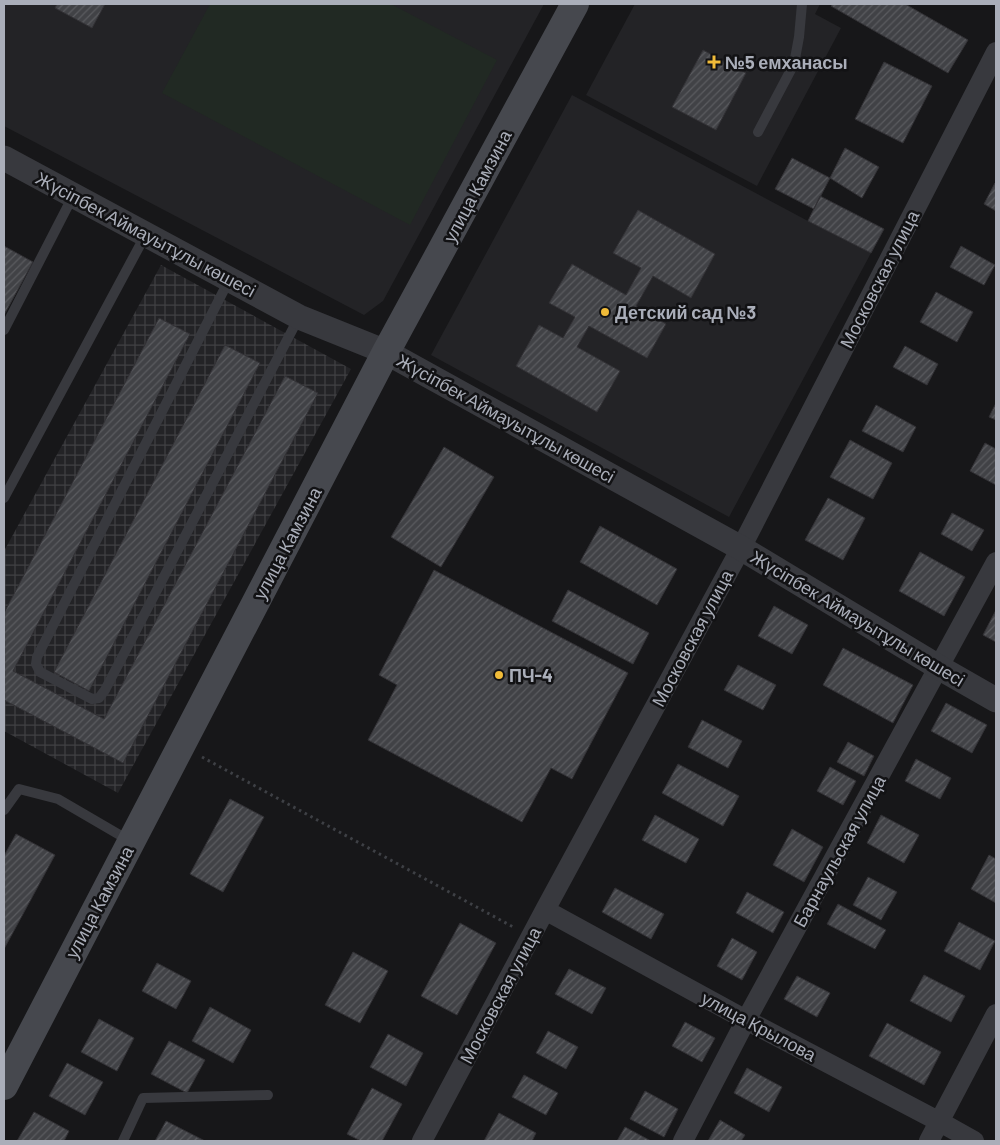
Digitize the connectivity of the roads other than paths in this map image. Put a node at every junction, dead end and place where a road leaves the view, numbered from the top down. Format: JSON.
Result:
{"nodes":[{"id":1,"x":575,"y":4,"type":"edge"},
{"id":2,"x":802,"y":4,"type":"edge"},
{"id":3,"x":996,"y":52,"type":"edge"},
{"id":4,"x":758,"y":132,"type":"dead end"},
{"id":5,"x":4,"y":158,"type":"edge"},
{"id":6,"x":73,"y":195,"type":"junction"},
{"id":7,"x":146,"y":234,"type":"junction"},
{"id":8,"x":229,"y":279,"type":"junction"},
{"id":9,"x":299,"y":317,"type":"junction"},
{"id":10,"x":4,"y":330,"type":"edge"},
{"id":11,"x":386,"y":352,"type":"junction"},
{"id":12,"x":4,"y":498,"type":"edge"},
{"id":13,"x":741,"y":548,"type":"junction"},
{"id":14,"x":996,"y":562,"type":"edge"},
{"id":15,"x":940,"y":668,"type":"junction"},
{"id":16,"x":996,"y":700,"type":"edge"},
{"id":17,"x":4,"y":810,"type":"edge"},
{"id":18,"x":131,"y":842,"type":"junction"},
{"id":19,"x":545,"y":910,"type":"junction"},
{"id":20,"x":996,"y":1014,"type":"edge"},
{"id":21,"x":746,"y":1020,"type":"junction"},
{"id":22,"x":4,"y":1086,"type":"edge"},
{"id":23,"x":268,"y":1094,"type":"dead end"},
{"id":24,"x":940,"y":1122,"type":"junction"},
{"id":25,"x":123,"y":1141,"type":"edge"},
{"id":26,"x":422,"y":1141,"type":"edge"},
{"id":27,"x":683,"y":1141,"type":"edge"},
{"id":28,"x":929,"y":1141,"type":"edge"},
{"id":29,"x":974,"y":1141,"type":"edge"}],
"edges":[{"from":1,"to":11,"type":"main road","name":"улица Камзина"},
{"from":2,"to":4,"type":"lane"},
{"from":3,"to":13,"type":"street","name":"Московская улица"},
{"from":5,"to":6,"type":"street","name":"Жүсіпбек Аймауытұлы көшесі"},
{"from":6,"to":7,"type":"street","name":"Жүсіпбек Аймауытұлы көшесі"},
{"from":6,"to":10,"type":"lane"},
{"from":7,"to":8,"type":"street","name":"Жүсіпбек Аймауытұлы көшесі"},
{"from":7,"to":12,"type":"lane"},
{"from":8,"to":9,"type":"street","name":"Жүсіпбек Аймауытұлы көшесі"},
{"from":8,"to":9,"type":"lane"},
{"from":9,"to":11,"type":"street","name":"Жүсіпбек Аймауытұлы көшесі"},
{"from":11,"to":13,"type":"street","name":"Жүсіпбек Аймауытұлы көшесі"},
{"from":11,"to":18,"type":"main road","name":"улица Камзина"},
{"from":13,"to":15,"type":"street","name":"Жүсіпбек Аймауытұлы көшесі"},
{"from":13,"to":19,"type":"street","name":"Московская улица"},
{"from":14,"to":15,"type":"street","name":"Барнаульская улица"},
{"from":15,"to":16,"type":"street","name":"Жүсіпбек Аймауытұлы көшесі"},
{"from":15,"to":21,"type":"street","name":"Барнаульская улица"},
{"from":17,"to":18,"type":"lane"},
{"from":18,"to":22,"type":"main road","name":"улица Камзина"},
{"from":19,"to":21,"type":"street","name":"улица Крылова"},
{"from":19,"to":26,"type":"street","name":"Московская улица"},
{"from":20,"to":24,"type":"street"},
{"from":21,"to":24,"type":"street","name":"улица Крылова"},
{"from":21,"to":27,"type":"street","name":"Барнаульская улица"},
{"from":23,"to":25,"type":"lane"},
{"from":24,"to":28,"type":"street"},
{"from":24,"to":29,"type":"street","name":"улица Крылова"}]}
